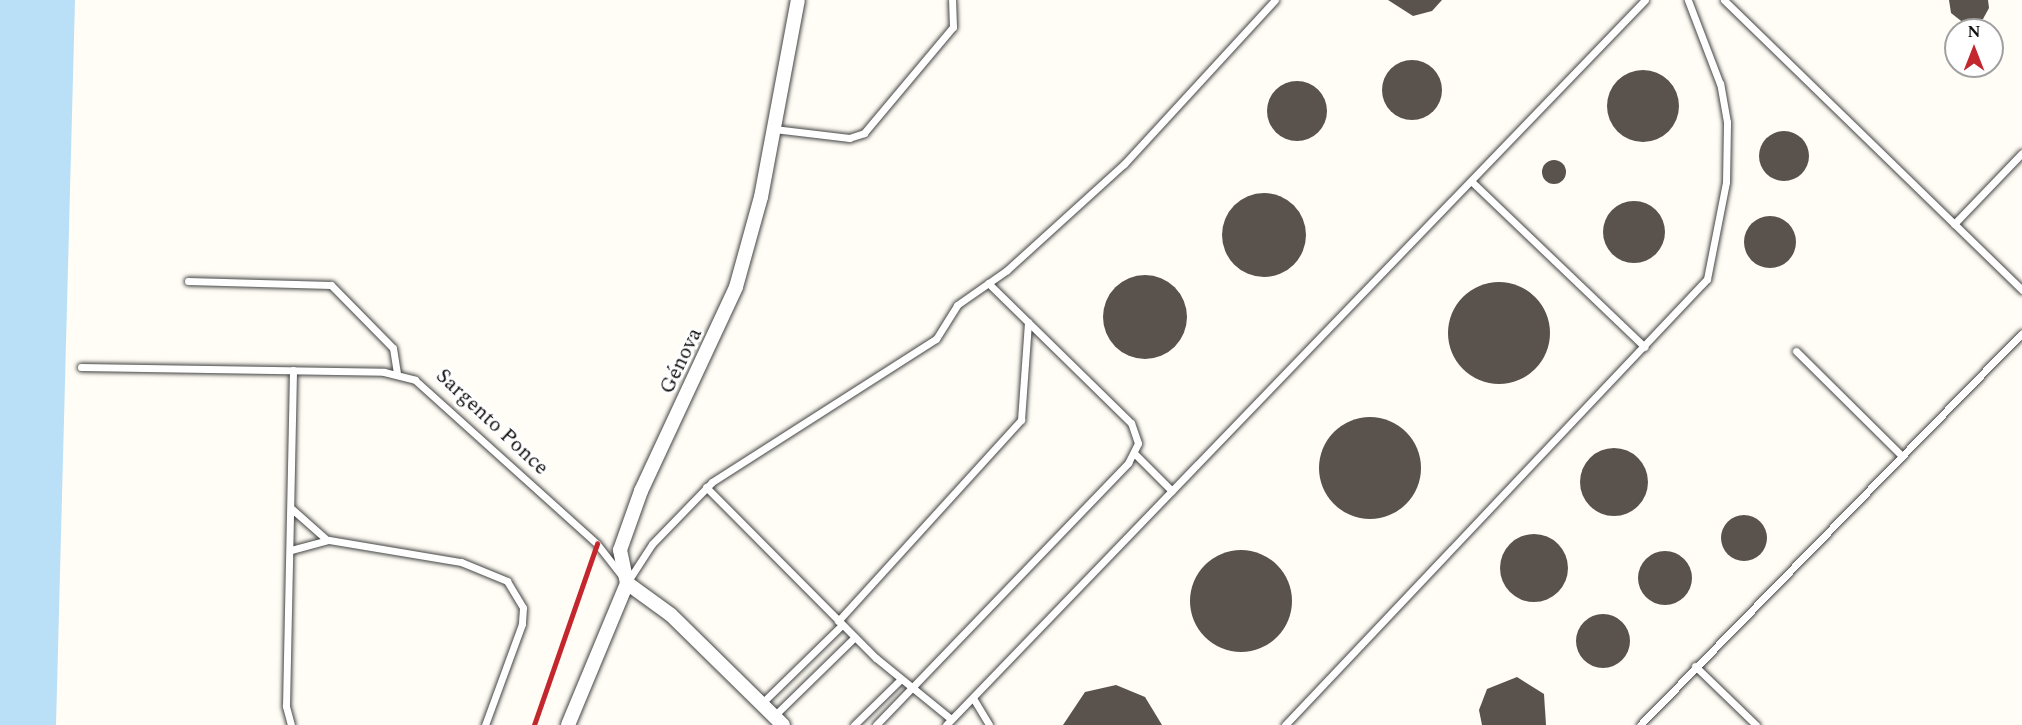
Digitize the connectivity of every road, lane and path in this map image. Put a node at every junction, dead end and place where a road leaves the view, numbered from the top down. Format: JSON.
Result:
{"nodes":[{"id":1,"x":798,"y":0,"type":"edge"},
{"id":2,"x":952,"y":0,"type":"edge"},
{"id":3,"x":1275,"y":0,"type":"edge"},
{"id":4,"x":1645,"y":0,"type":"edge"},
{"id":5,"x":1688,"y":0,"type":"edge"},
{"id":6,"x":1724,"y":0,"type":"edge"},
{"id":7,"x":774,"y":129,"type":"junction"},
{"id":8,"x":2022,"y":153,"type":"edge"},
{"id":9,"x":1471,"y":181,"type":"junction"},
{"id":10,"x":1953,"y":224,"type":"junction"},
{"id":11,"x":188,"y":281,"type":"dead end"},
{"id":12,"x":988,"y":283,"type":"junction"},
{"id":13,"x":2022,"y":290,"type":"edge"},
{"id":14,"x":1028,"y":322,"type":"junction"},
{"id":15,"x":2022,"y":333,"type":"edge"},
{"id":16,"x":1645,"y":347,"type":"junction"},
{"id":17,"x":1796,"y":351,"type":"dead end"},
{"id":18,"x":81,"y":367,"type":"dead end"},
{"id":19,"x":293,"y":370,"type":"junction"},
{"id":20,"x":397,"y":373,"type":"junction"},
{"id":21,"x":1135,"y":454,"type":"junction"},
{"id":22,"x":1900,"y":454,"type":"junction"},
{"id":23,"x":706,"y":488,"type":"junction"},
{"id":24,"x":1172,"y":491,"type":"junction"},
{"id":25,"x":292,"y":508,"type":"junction"},
{"id":26,"x":328,"y":540,"type":"junction"},
{"id":27,"x":291,"y":550,"type":"junction"},
{"id":28,"x":627,"y":583,"type":"junction"},
{"id":29,"x":840,"y":623,"type":"junction"},
{"id":30,"x":855,"y":637,"type":"junction"},
{"id":31,"x":1695,"y":666,"type":"junction"},
{"id":32,"x":900,"y":680,"type":"junction"},
{"id":33,"x":910,"y":689,"type":"junction"},
{"id":34,"x":972,"y":698,"type":"junction"},
{"id":35,"x":761,"y":704,"type":"junction"},
{"id":36,"x":778,"y":721,"type":"edge"},
{"id":37,"x":948,"y":722,"type":"edge"},
{"id":38,"x":291,"y":725,"type":"edge"},
{"id":39,"x":485,"y":725,"type":"edge"},
{"id":40,"x":568,"y":725,"type":"edge"},
{"id":41,"x":854,"y":725,"type":"edge"},
{"id":42,"x":876,"y":725,"type":"edge"},
{"id":43,"x":989,"y":725,"type":"edge"},
{"id":44,"x":1285,"y":725,"type":"edge"},
{"id":45,"x":1640,"y":725,"type":"edge"},
{"id":46,"x":1756,"y":725,"type":"edge"}],
"edges":[{"from":1,"to":7,"type":"street","name":"Génova"},
{"from":2,"to":7,"type":"lane"},
{"from":3,"to":12,"type":"lane"},
{"from":4,"to":9,"type":"lane"},
{"from":5,"to":16,"type":"lane"},
{"from":6,"to":10,"type":"lane"},
{"from":7,"to":28,"type":"street","name":"Génova"},
{"from":8,"to":10,"type":"lane"},
{"from":9,"to":16,"type":"lane"},
{"from":9,"to":24,"type":"lane"},
{"from":10,"to":13,"type":"lane"},
{"from":11,"to":20,"type":"lane"},
{"from":12,"to":14,"type":"lane"},
{"from":12,"to":23,"type":"lane"},
{"from":14,"to":21,"type":"lane"},
{"from":14,"to":29,"type":"lane"},
{"from":15,"to":22,"type":"lane"},
{"from":16,"to":44,"type":"lane"},
{"from":17,"to":22,"type":"lane"},
{"from":18,"to":19,"type":"lane","name":"Sargento Ponce"},
{"from":19,"to":20,"type":"lane","name":"Sargento Ponce"},
{"from":19,"to":25,"type":"lane"},
{"from":20,"to":28,"type":"lane","name":"Sargento Ponce"},
{"from":21,"to":24,"type":"lane"},
{"from":21,"to":33,"type":"lane"},
{"from":22,"to":31,"type":"lane"},
{"from":23,"to":28,"type":"lane"},
{"from":23,"to":29,"type":"lane"},
{"from":24,"to":34,"type":"lane"},
{"from":25,"to":26,"type":"lane"},
{"from":25,"to":27,"type":"lane"},
{"from":26,"to":27,"type":"lane"},
{"from":26,"to":39,"type":"lane"},
{"from":27,"to":38,"type":"lane"},
{"from":28,"to":35,"type":"street","name":"Sargento Ponce"},
{"from":28,"to":40,"type":"street"},
{"from":29,"to":30,"type":"lane"},
{"from":29,"to":35,"type":"lane"},
{"from":30,"to":32,"type":"lane"},
{"from":30,"to":36,"type":"lane"},
{"from":31,"to":45,"type":"lane"},
{"from":31,"to":46,"type":"lane"},
{"from":32,"to":33,"type":"lane"},
{"from":32,"to":41,"type":"lane"},
{"from":33,"to":37,"type":"lane"},
{"from":33,"to":42,"type":"lane"},
{"from":34,"to":37,"type":"lane"},
{"from":34,"to":43,"type":"lane"},
{"from":35,"to":36,"type":"street","name":"Sargento Ponce"}]}
